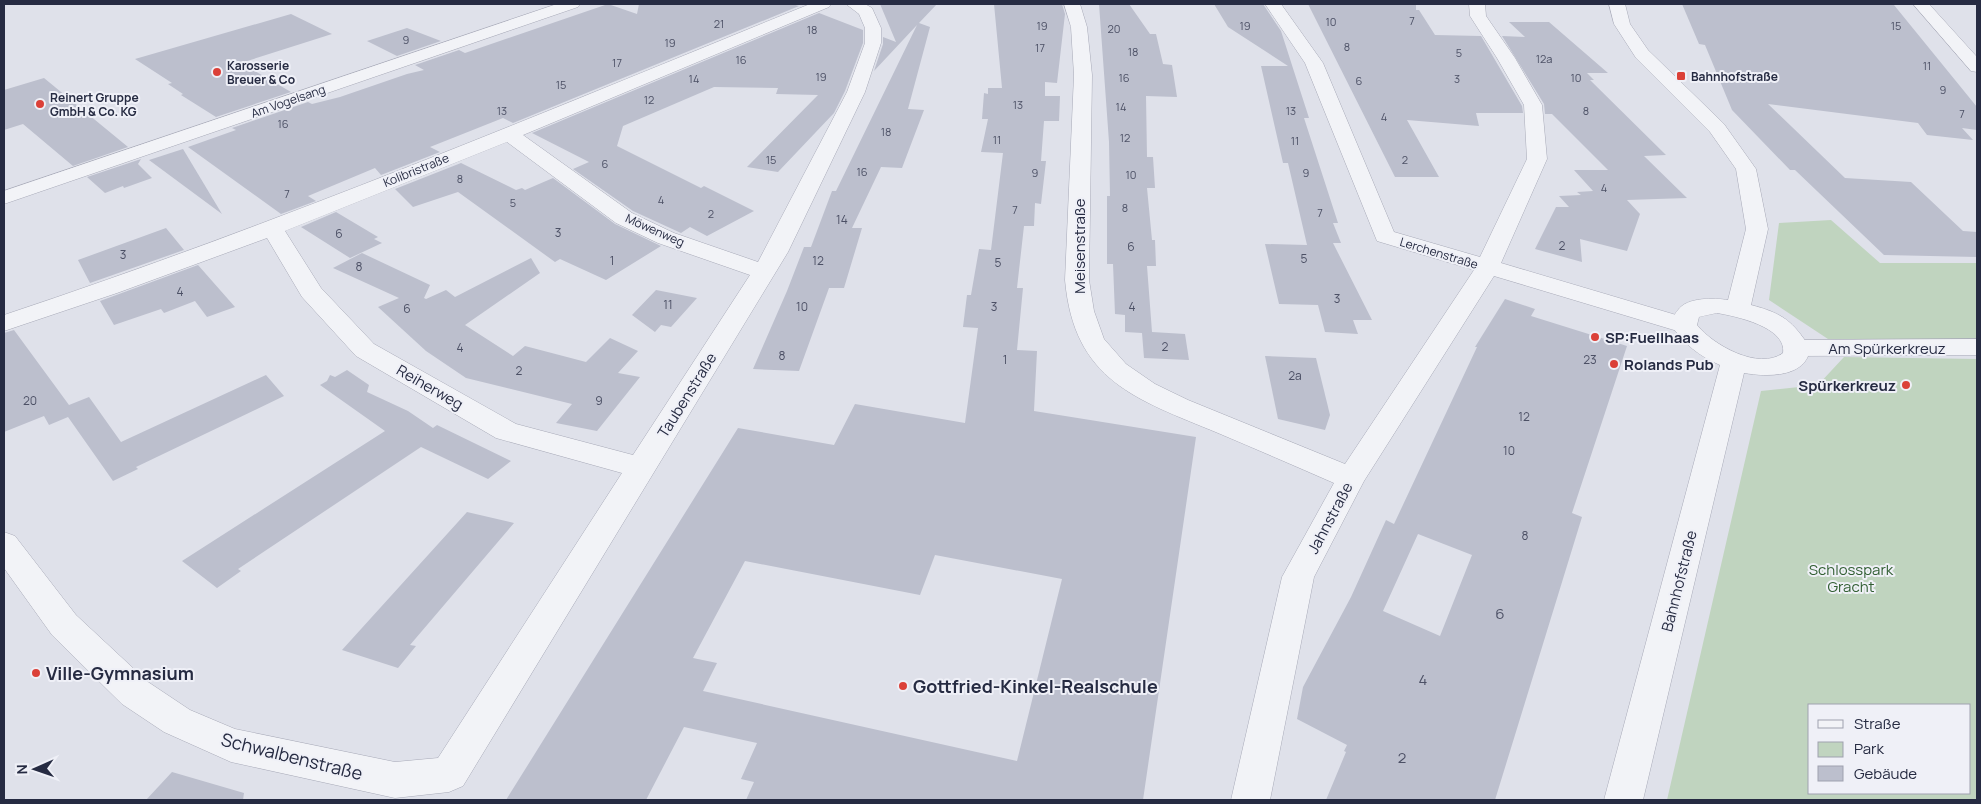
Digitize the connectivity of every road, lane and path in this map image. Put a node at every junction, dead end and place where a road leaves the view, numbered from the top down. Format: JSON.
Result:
{"nodes":[{"id":1,"x":572,"y":4,"type":"edge"},
{"id":2,"x":823,"y":4,"type":"edge"},
{"id":3,"x":854,"y":4,"type":"edge"},
{"id":4,"x":1072,"y":4,"type":"edge"},
{"id":5,"x":1273,"y":4,"type":"edge"},
{"id":6,"x":1477,"y":4,"type":"edge"},
{"id":7,"x":1617,"y":4,"type":"edge"},
{"id":8,"x":1921,"y":4,"type":"edge"},
{"id":9,"x":1977,"y":67,"type":"edge"},
{"id":10,"x":508,"y":133,"type":"junction"},
{"id":11,"x":4,"y":198,"type":"edge"},
{"id":12,"x":272,"y":228,"type":"junction"},
{"id":13,"x":1487,"y":268,"type":"junction"},
{"id":14,"x":764,"y":272,"type":"junction"},
{"id":15,"x":1738,"y":308,"type":"junction"},
{"id":16,"x":4,"y":323,"type":"edge"},
{"id":17,"x":1684,"y":325,"type":"junction"},
{"id":18,"x":1977,"y":347,"type":"edge"},
{"id":19,"x":1797,"y":348,"type":"junction"},
{"id":20,"x":1734,"y":361,"type":"junction"},
{"id":21,"x":642,"y":468,"type":"junction"},
{"id":22,"x":1351,"y":478,"type":"junction"},
{"id":23,"x":4,"y":544,"type":"edge"},
{"id":24,"x":449,"y":774,"type":"joint"},
{"id":25,"x":1251,"y":800,"type":"edge"},
{"id":26,"x":1624,"y":800,"type":"edge"}],
"edges":[{"from":1,"to":11,"type":"street","name":"Am Vogelsang"},
{"from":2,"to":10,"type":"street","name":"Kolibristraße"},
{"from":3,"to":14,"type":"street","name":"Taubenstraße"},
{"from":4,"to":22,"type":"street","name":"Meisenstraße"},
{"from":5,"to":13,"type":"street","name":"Lerchenstraße"},
{"from":6,"to":13,"type":"street","name":"Jahnstraße"},
{"from":7,"to":15,"type":"street"},
{"from":8,"to":9,"type":"street"},
{"from":10,"to":12,"type":"street","name":"Kolibristraße"},
{"from":10,"to":14,"type":"street","name":"Möwenweg"},
{"from":12,"to":16,"type":"street","name":"Kolibristraße"},
{"from":12,"to":21,"type":"street","name":"Reiherweg"},
{"from":13,"to":17,"type":"street","name":"Lerchenstraße"},
{"from":13,"to":22,"type":"street","name":"Jahnstraße"},
{"from":14,"to":21,"type":"street","name":"Taubenstraße"},
{"from":15,"to":17,"type":"street"},
{"from":15,"to":19,"type":"street"},
{"from":17,"to":20,"type":"street"},
{"from":18,"to":19,"type":"street","name":"Am Spürkerkreuz"},
{"from":19,"to":20,"type":"street"},
{"from":20,"to":26,"type":"street","name":"Bahnhofstraße"},
{"from":21,"to":24,"type":"street","name":"Taubenstraße"},
{"from":22,"to":25,"type":"street","name":"Jahnstraße"},
{"from":23,"to":24,"type":"street","name":"Schwalbenstraße"}]}
